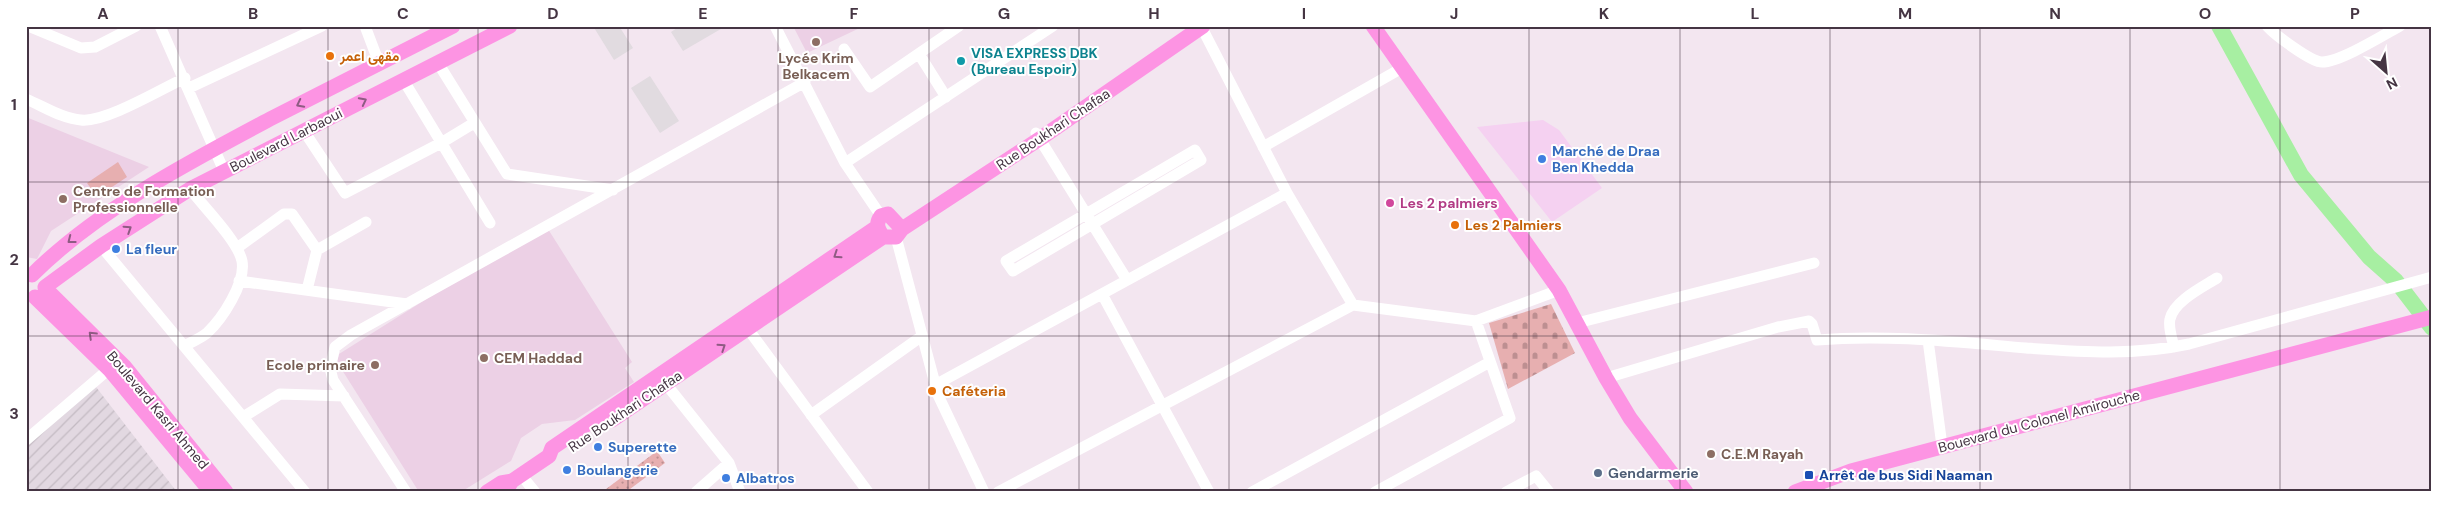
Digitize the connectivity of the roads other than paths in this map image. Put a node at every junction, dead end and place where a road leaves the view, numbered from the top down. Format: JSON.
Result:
{"nodes":[{"id":1,"x":28,"y":26,"type":"edge"},
{"id":2,"x":136,"y":26,"type":"edge"},
{"id":3,"x":160,"y":26,"type":"edge"},
{"id":4,"x":322,"y":26,"type":"edge"},
{"id":5,"x":364,"y":26,"type":"edge"},
{"id":6,"x":453,"y":26,"type":"edge"},
{"id":7,"x":510,"y":26,"type":"edge"},
{"id":8,"x":775,"y":26,"type":"edge"},
{"id":9,"x":959,"y":26,"type":"edge"},
{"id":10,"x":1053,"y":26,"type":"edge"},
{"id":11,"x":1199,"y":26,"type":"edge"},
{"id":12,"x":1373,"y":26,"type":"edge"},
{"id":13,"x":2266,"y":26,"type":"edge"},
{"id":14,"x":2400,"y":26,"type":"edge"},
{"id":15,"x":1038,"y":30,"type":"edge"},
{"id":16,"x":844,"y":49,"type":"dead end"},
{"id":17,"x":919,"y":54,"type":"junction"},
{"id":18,"x":379,"y":63,"type":"junction"},
{"id":19,"x":438,"y":63,"type":"junction"},
{"id":20,"x":1402,"y":68,"type":"junction"},
{"id":21,"x":404,"y":81,"type":"junction"},
{"id":22,"x":805,"y":82,"type":"junction"},
{"id":23,"x":187,"y":83,"type":"junction"},
{"id":24,"x":946,"y":97,"type":"junction"},
{"id":25,"x":26,"y":98,"type":"edge"},
{"id":26,"x":474,"y":123,"type":"junction"},
{"id":27,"x":304,"y":131,"type":"junction"},
{"id":28,"x":1039,"y":135,"type":"junction"},
{"id":29,"x":441,"y":143,"type":"junction"},
{"id":30,"x":1263,"y":146,"type":"junction"},
{"id":31,"x":214,"y":149,"type":"junction"},
{"id":32,"x":846,"y":163,"type":"junction"},
{"id":33,"x":224,"y":171,"type":"junction"},
{"id":34,"x":190,"y":189,"type":"junction"},
{"id":35,"x":613,"y":190,"type":"junction"},
{"id":36,"x":1287,"y":193,"type":"junction"},
{"id":37,"x":1086,"y":213,"type":"junction"},
{"id":38,"x":366,"y":222,"type":"dead end"},
{"id":39,"x":490,"y":223,"type":"dead end"},
{"id":40,"x":1093,"y":224,"type":"junction"},
{"id":41,"x":890,"y":228,"type":"junction"},
{"id":42,"x":101,"y":246,"type":"junction"},
{"id":43,"x":237,"y":248,"type":"junction"},
{"id":44,"x":317,"y":250,"type":"junction"},
{"id":45,"x":1814,"y":263,"type":"dead end"},
{"id":46,"x":29,"y":276,"type":"edge"},
{"id":47,"x":2217,"y":278,"type":"dead end"},
{"id":48,"x":2427,"y":278,"type":"edge"},
{"id":49,"x":239,"y":280,"type":"junction"},
{"id":50,"x":1127,"y":280,"type":"junction"},
{"id":51,"x":308,"y":290,"type":"junction"},
{"id":52,"x":1559,"y":290,"type":"junction"},
{"id":53,"x":38,"y":291,"type":"edge"},
{"id":54,"x":1102,"y":294,"type":"junction"},
{"id":55,"x":407,"y":304,"type":"junction"},
{"id":56,"x":1353,"y":305,"type":"junction"},
{"id":57,"x":2432,"y":316,"type":"edge"},
{"id":58,"x":1476,"y":321,"type":"junction"},
{"id":59,"x":1578,"y":323,"type":"junction"},
{"id":60,"x":748,"y":329,"type":"junction"},
{"id":61,"x":922,"y":336,"type":"junction"},
{"id":62,"x":1928,"y":340,"type":"junction"},
{"id":63,"x":184,"y":346,"type":"junction"},
{"id":64,"x":2174,"y":347,"type":"junction"},
{"id":65,"x":1490,"y":362,"type":"junction"},
{"id":66,"x":109,"y":369,"type":"junction"},
{"id":67,"x":1606,"y":378,"type":"junction"},
{"id":68,"x":662,"y":380,"type":"junction"},
{"id":69,"x":935,"y":385,"type":"junction"},
{"id":70,"x":344,"y":396,"type":"junction"},
{"id":71,"x":1162,"y":405,"type":"junction"},
{"id":72,"x":811,"y":415,"type":"junction"},
{"id":73,"x":243,"y":417,"type":"junction"},
{"id":74,"x":26,"y":440,"type":"edge"},
{"id":75,"x":1942,"y":446,"type":"junction"},
{"id":76,"x":729,"y":464,"type":"junction"},
{"id":77,"x":513,"y":483,"type":"edge"},
{"id":78,"x":980,"y":491,"type":"edge"},
{"id":79,"x":211,"y":492,"type":"edge"},
{"id":80,"x":226,"y":492,"type":"edge"},
{"id":81,"x":305,"y":492,"type":"edge"},
{"id":82,"x":406,"y":492,"type":"edge"},
{"id":83,"x":487,"y":492,"type":"edge"},
{"id":84,"x":535,"y":492,"type":"edge"},
{"id":85,"x":696,"y":492,"type":"edge"},
{"id":86,"x":740,"y":492,"type":"edge"},
{"id":87,"x":868,"y":492,"type":"edge"},
{"id":88,"x":998,"y":492,"type":"edge"},
{"id":89,"x":1209,"y":492,"type":"edge"},
{"id":90,"x":1252,"y":492,"type":"edge"},
{"id":91,"x":1375,"y":492,"type":"edge"},
{"id":92,"x":1506,"y":492,"type":"edge"},
{"id":93,"x":1549,"y":492,"type":"edge"},
{"id":94,"x":1686,"y":492,"type":"edge"},
{"id":95,"x":1795,"y":492,"type":"edge"}],
"edges":[{"from":1,"to":2,"type":"street"},
{"from":3,"to":23,"type":"street"},
{"from":4,"to":23,"type":"street"},
{"from":5,"to":18,"type":"street"},
{"from":6,"to":18,"type":"main road","name":"Boulevard Larbaoui"},
{"from":7,"to":19,"type":"main road","name":"Boulevard Larbaoui"},
{"from":8,"to":22,"type":"street"},
{"from":9,"to":17,"type":"street"},
{"from":10,"to":15,"type":"street"},
{"from":11,"to":28,"type":"main road","name":"Rue Boukhari Chafaa"},
{"from":11,"to":30,"type":"street"},
{"from":12,"to":20,"type":"main road"},
{"from":13,"to":14,"type":"street"},
{"from":15,"to":24,"type":"street"},
{"from":16,"to":17,"type":"street"},
{"from":17,"to":24,"type":"street"},
{"from":18,"to":31,"type":"main road","name":"Boulevard Larbaoui","one_way":true},
{"from":19,"to":21,"type":"main road","name":"Boulevard Larbaoui"},
{"from":19,"to":26,"type":"street"},
{"from":20,"to":30,"type":"street"},
{"from":20,"to":52,"type":"main road"},
{"from":27,"to":21,"type":"main road","name":"Boulevard Larbaoui","one_way":true},
{"from":21,"to":29,"type":"street"},
{"from":22,"to":32,"type":"street"},
{"from":22,"to":35,"type":"street"},
{"from":23,"to":25,"type":"street"},
{"from":23,"to":31,"type":"street"},
{"from":24,"to":32,"type":"street"},
{"from":26,"to":29,"type":"street"},
{"from":26,"to":35,"type":"street"},
{"from":27,"to":29,"type":"street"},
{"from":27,"to":33,"type":"main road","name":"Boulevard Larbaoui"},
{"from":28,"to":37,"type":"street"},
{"from":28,"to":41,"type":"main road","name":"Rue Boukhari Chafaa"},
{"from":29,"to":39,"type":"street"},
{"from":30,"to":36,"type":"street"},
{"from":31,"to":33,"type":"street"},
{"from":31,"to":46,"type":"main road","name":"Boulevard Larbaoui","one_way":true},
{"from":32,"to":41,"type":"street"},
{"from":33,"to":34,"type":"main road","name":"Boulevard Larbaoui"},
{"from":42,"to":34,"type":"main road","name":"Boulevard Larbaoui","one_way":true},
{"from":34,"to":43,"type":"street"},
{"from":35,"to":55,"type":"street"},
{"from":36,"to":50,"type":"street"},
{"from":36,"to":56,"type":"street"},
{"from":37,"to":40,"type":"street"},
{"from":37,"to":40,"type":"street"},
{"from":37,"to":40,"type":"street"},
{"from":38,"to":44,"type":"street"},
{"from":40,"to":50,"type":"street"},
{"from":41,"to":60,"type":"main road","name":"Rue Boukhari Chafaa"},
{"from":41,"to":61,"type":"street"},
{"from":41,"to":68,"type":"main road","name":"Rue Boukhari Chafaa","one_way":true},
{"from":42,"to":53,"type":"main road","name":"Boulevard Larbaoui"},
{"from":42,"to":63,"type":"street"},
{"from":43,"to":44,"type":"street"},
{"from":43,"to":49,"type":"street"},
{"from":44,"to":51,"type":"street"},
{"from":45,"to":59,"type":"street"},
{"from":46,"to":53,"type":"main road"},
{"from":47,"to":64,"type":"street"},
{"from":48,"to":64,"type":"street"},
{"from":49,"to":51,"type":"street"},
{"from":49,"to":63,"type":"street"},
{"from":50,"to":54,"type":"street"},
{"from":51,"to":55,"type":"street"},
{"from":52,"to":58,"type":"street"},
{"from":52,"to":59,"type":"main road"},
{"from":53,"to":66,"type":"main road","name":"Boulevard Kasri Ahmed"},
{"from":80,"to":53,"type":"main road","name":"Boulevard Kasri Ahmed","one_way":true},
{"from":54,"to":69,"type":"street"},
{"from":54,"to":71,"type":"street"},
{"from":55,"to":70,"type":"street"},
{"from":56,"to":58,"type":"street"},
{"from":56,"to":71,"type":"street"},
{"from":57,"to":75,"type":"main road","name":"Bouevard du Colonel Amirouche"},
{"from":58,"to":65,"type":"street"},
{"from":59,"to":67,"type":"main road"},
{"from":68,"to":60,"type":"main road","name":"Rue Boukhari Chafaa","one_way":true},
{"from":60,"to":72,"type":"street"},
{"from":61,"to":69,"type":"street"},
{"from":61,"to":72,"type":"street"},
{"from":62,"to":64,"type":"street"},
{"from":62,"to":67,"type":"street"},
{"from":62,"to":75,"type":"street"},
{"from":63,"to":73,"type":"street"},
{"from":65,"to":90,"type":"street"},
{"from":65,"to":91,"type":"street"},
{"from":66,"to":74,"type":"street"},
{"from":66,"to":79,"type":"main road","name":"Boulevard Kasri Ahmed"},
{"from":67,"to":94,"type":"main road"},
{"from":68,"to":76,"type":"street"},
{"from":68,"to":77,"type":"main road","name":"Rue Boukhari Chafaa"},
{"from":69,"to":78,"type":"street"},
{"from":70,"to":73,"type":"street"},
{"from":70,"to":82,"type":"street"},
{"from":71,"to":88,"type":"street"},
{"from":71,"to":89,"type":"street"},
{"from":72,"to":87,"type":"street"},
{"from":73,"to":81,"type":"street"},
{"from":75,"to":95,"type":"main road","name":"Bouevard du Colonel Amirouche"},
{"from":76,"to":85,"type":"street"},
{"from":76,"to":86,"type":"street"},
{"from":77,"to":83,"type":"main road"},
{"from":77,"to":84,"type":"street"},
{"from":92,"to":93,"type":"street"}]}
